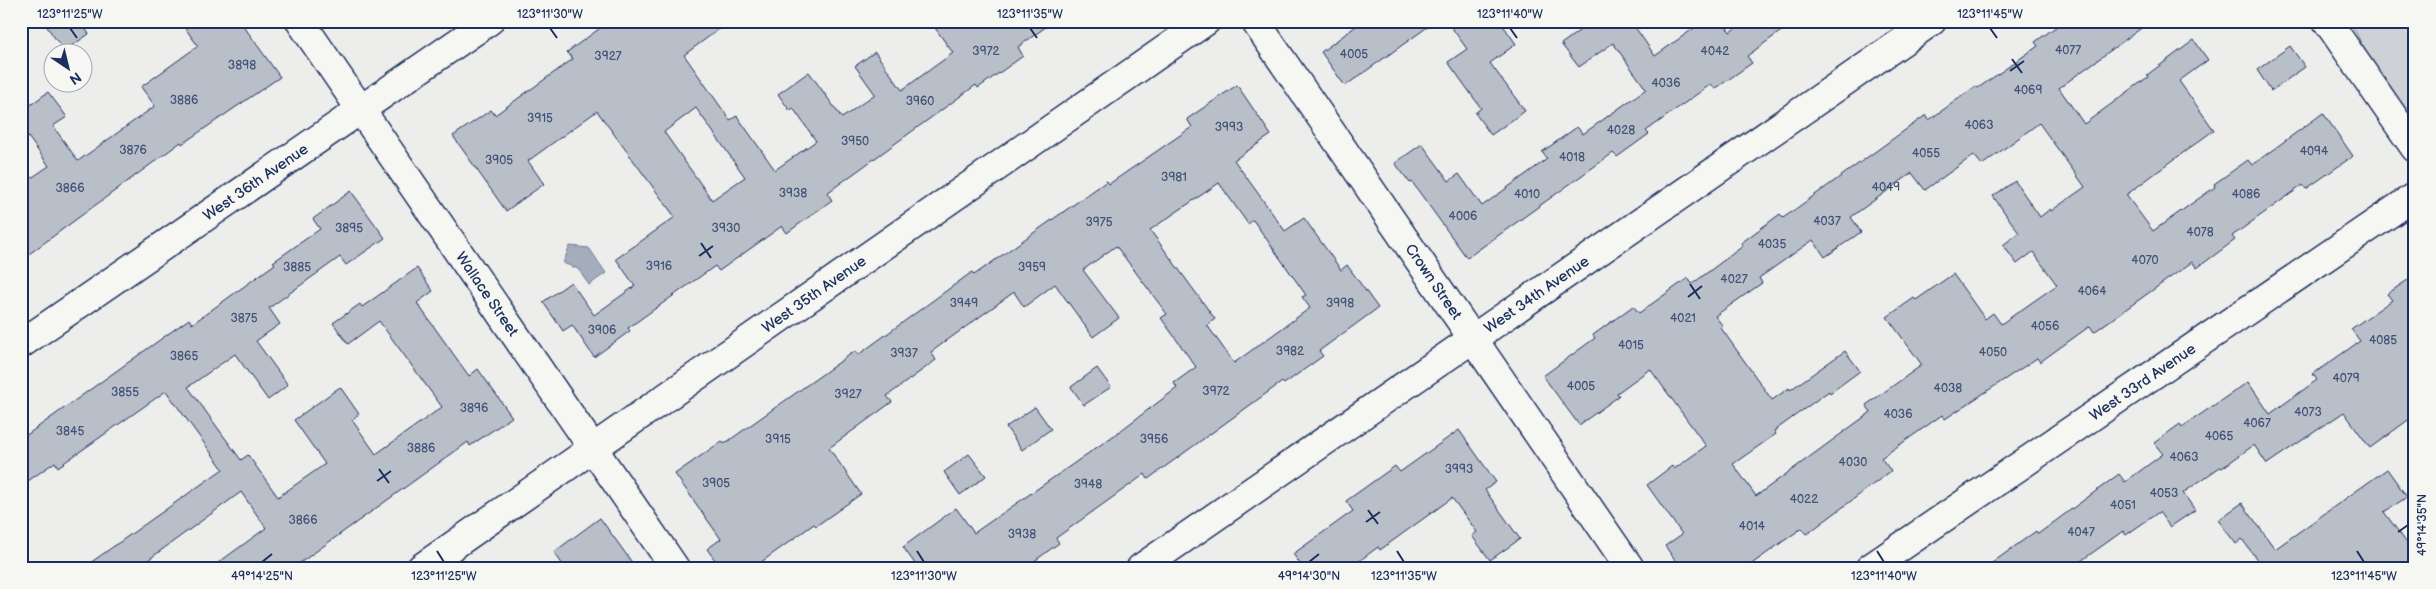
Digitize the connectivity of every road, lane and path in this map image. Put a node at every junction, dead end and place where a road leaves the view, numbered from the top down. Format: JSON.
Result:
{"nodes":[{"id":1,"x":300,"y":21,"type":"edge"},
{"id":2,"x":489,"y":21,"type":"edge"},
{"id":3,"x":1206,"y":21,"type":"edge"},
{"id":4,"x":1255,"y":21,"type":"edge"},
{"id":5,"x":1932,"y":21,"type":"edge"},
{"id":6,"x":2327,"y":21,"type":"edge"},
{"id":7,"x":362,"y":109,"type":"junction"},
{"id":8,"x":2415,"y":148,"type":"edge"},
{"id":9,"x":2415,"y":196,"type":"edge"},
{"id":10,"x":1472,"y":338,"type":"junction"},
{"id":11,"x":21,"y":344,"type":"edge"},
{"id":12,"x":594,"y":448,"type":"junction"},
{"id":13,"x":421,"y":568,"type":"edge"},
{"id":14,"x":675,"y":568,"type":"edge"},
{"id":15,"x":1141,"y":568,"type":"edge"},
{"id":16,"x":1630,"y":568,"type":"edge"},
{"id":17,"x":1870,"y":568,"type":"edge"}],
"edges":[{"from":1,"to":7,"type":"street","name":"Wallace Street"},
{"from":2,"to":7,"type":"street","name":"West 36th Avenue"},
{"from":3,"to":12,"type":"street","name":"West 35th Avenue"},
{"from":4,"to":10,"type":"street","name":"Crown Street"},
{"from":5,"to":10,"type":"street","name":"West 34th Avenue"},
{"from":6,"to":8,"type":"street"},
{"from":7,"to":11,"type":"street","name":"West 36th Avenue"},
{"from":7,"to":12,"type":"street","name":"Wallace Street"},
{"from":9,"to":17,"type":"street","name":"West 33rd Avenue"},
{"from":10,"to":15,"type":"street","name":"West 34th Avenue"},
{"from":10,"to":16,"type":"street","name":"Crown Street"},
{"from":12,"to":13,"type":"street","name":"West 35th Avenue"},
{"from":12,"to":14,"type":"street","name":"Wallace Street"}]}
